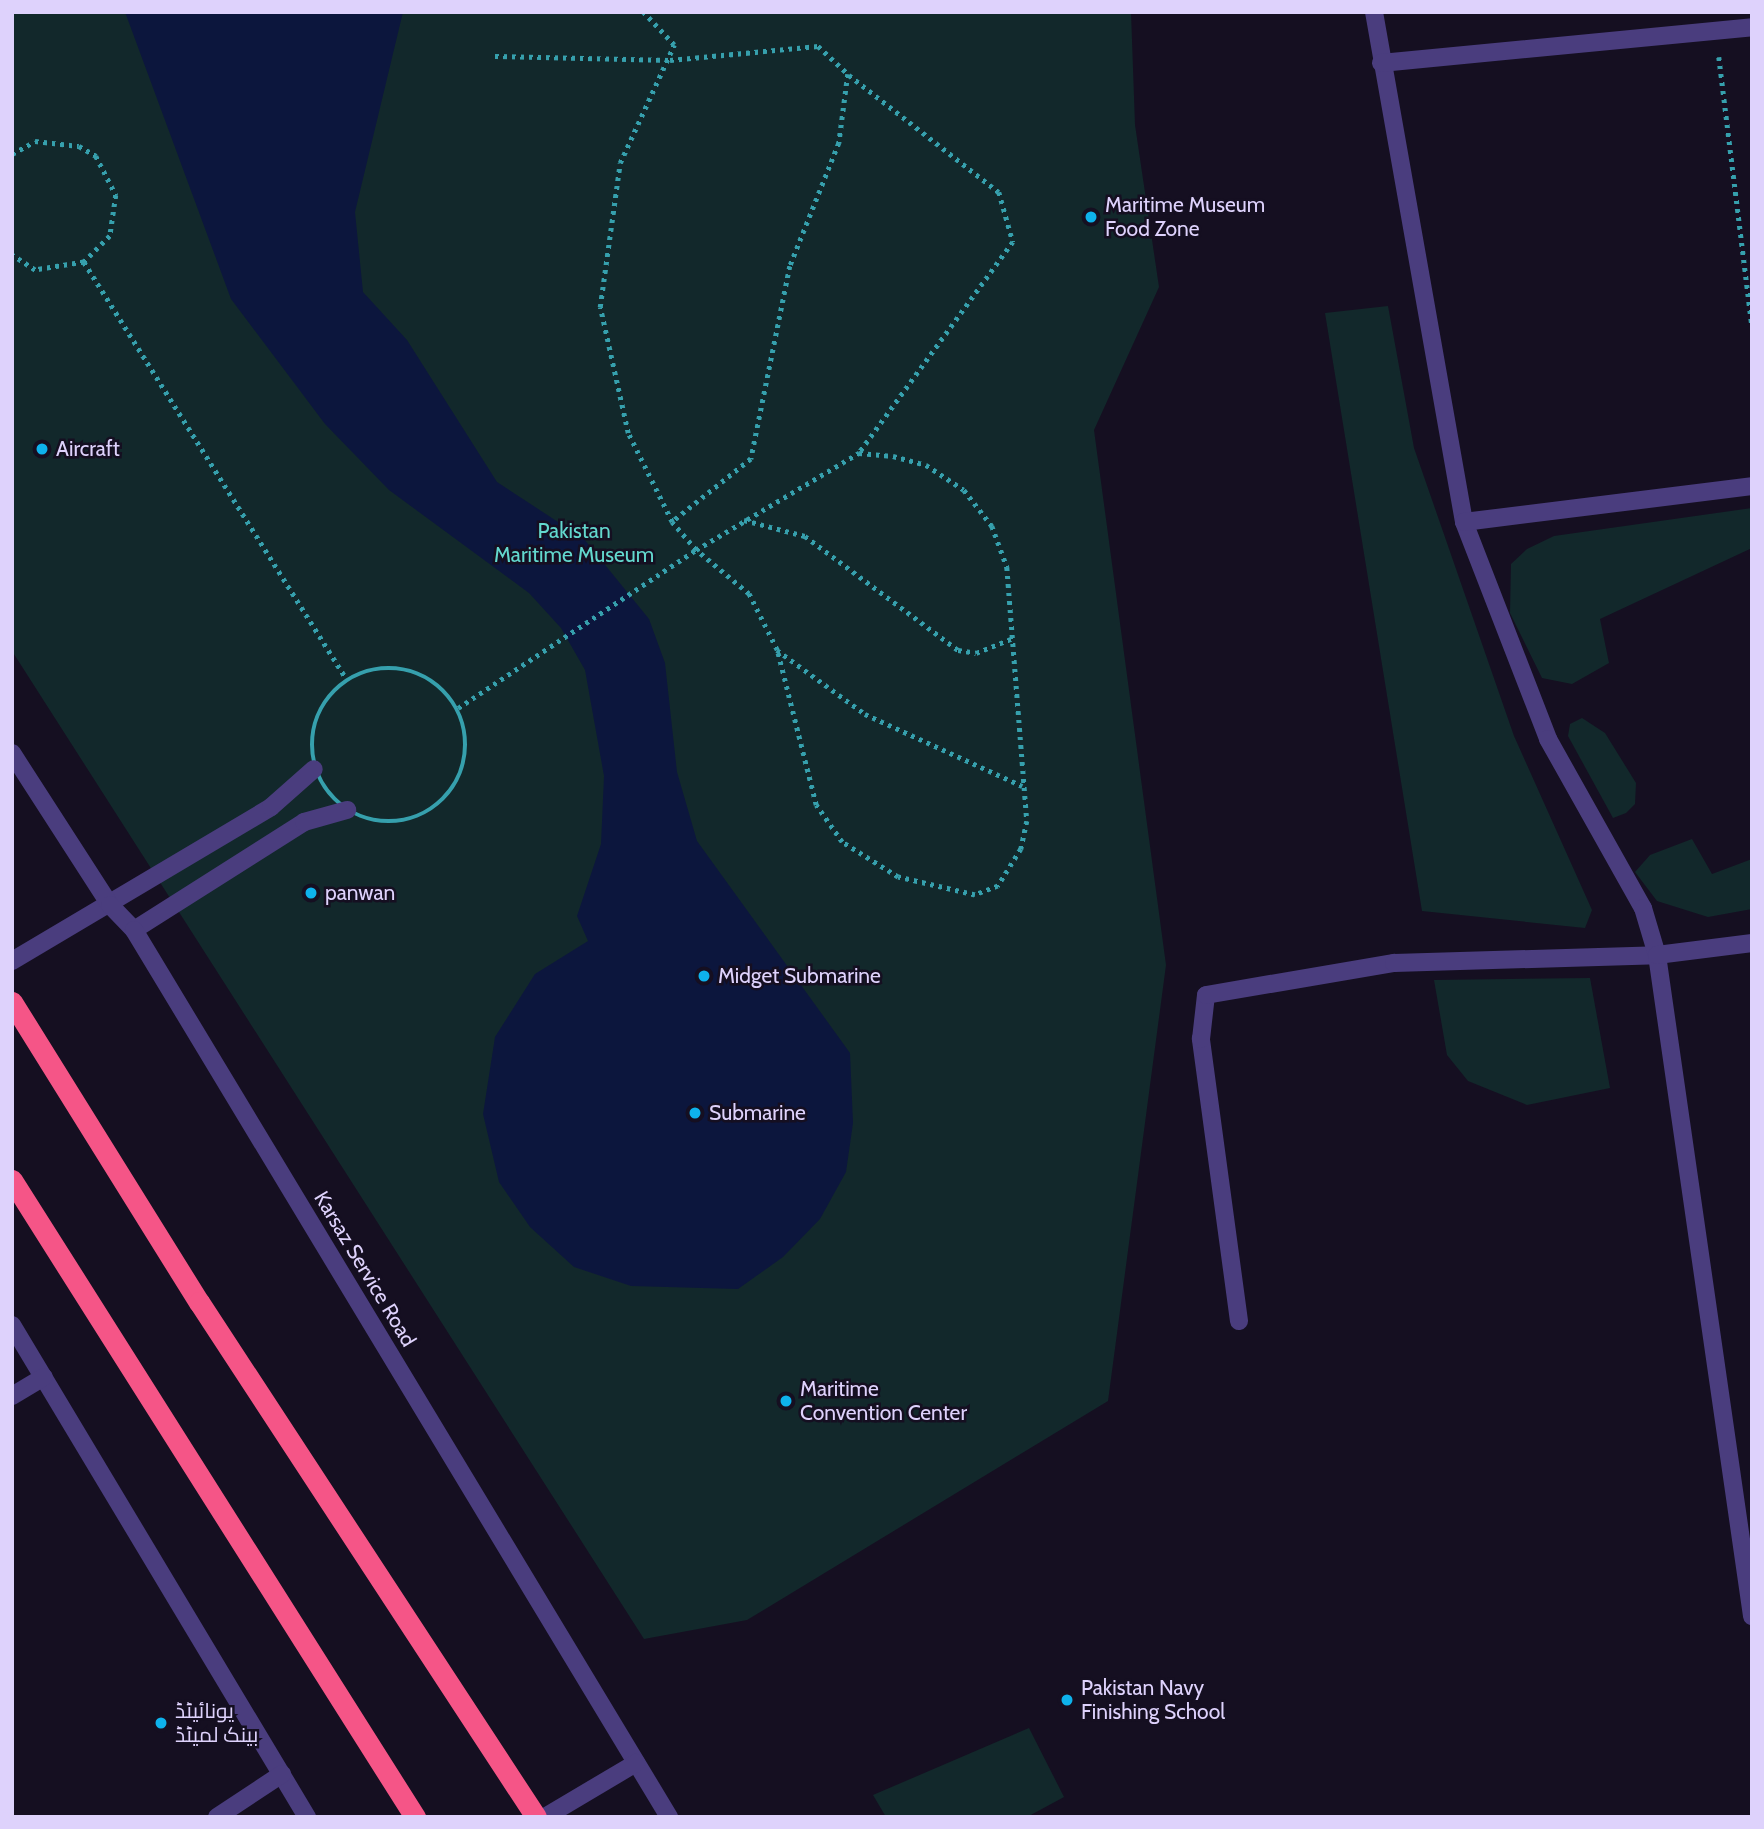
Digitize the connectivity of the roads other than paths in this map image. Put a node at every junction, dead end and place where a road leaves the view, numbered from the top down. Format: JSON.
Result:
{"nodes":[{"id":1,"x":1374,"y":12,"type":"edge"},
{"id":2,"x":1752,"y":27,"type":"edge"},
{"id":3,"x":1381,"y":63,"type":"junction"},
{"id":4,"x":1752,"y":486,"type":"edge"},
{"id":5,"x":1464,"y":522,"type":"junction"},
{"id":6,"x":12,"y":753,"type":"edge"},
{"id":7,"x":314,"y":769,"type":"road end"},
{"id":8,"x":347,"y":810,"type":"road end"},
{"id":9,"x":110,"y":905,"type":"junction"},
{"id":10,"x":134,"y":930,"type":"junction"},
{"id":11,"x":1752,"y":943,"type":"edge"},
{"id":12,"x":1657,"y":955,"type":"junction"},
{"id":13,"x":12,"y":961,"type":"edge"},
{"id":14,"x":12,"y":1002,"type":"edge"},
{"id":15,"x":12,"y":1180,"type":"edge"},
{"id":16,"x":1239,"y":1321,"type":"dead end"},
{"id":17,"x":12,"y":1325,"type":"edge"},
{"id":18,"x":44,"y":1377,"type":"junction"},
{"id":19,"x":12,"y":1396,"type":"edge"},
{"id":20,"x":1752,"y":1616,"type":"edge"},
{"id":21,"x":636,"y":1763,"type":"junction"},
{"id":22,"x":282,"y":1774,"type":"junction"},
{"id":23,"x":217,"y":1817,"type":"edge"},
{"id":24,"x":307,"y":1817,"type":"edge"},
{"id":25,"x":415,"y":1817,"type":"edge"},
{"id":26,"x":536,"y":1817,"type":"edge"},
{"id":27,"x":545,"y":1817,"type":"edge"},
{"id":28,"x":668,"y":1817,"type":"edge"}],
"edges":[{"from":1,"to":3,"type":"street"},
{"from":2,"to":3,"type":"street"},
{"from":3,"to":5,"type":"street"},
{"from":4,"to":5,"type":"street"},
{"from":5,"to":12,"type":"street"},
{"from":6,"to":9,"type":"street","name":"Karsaz Service Road"},
{"from":7,"to":9,"type":"street"},
{"from":8,"to":10,"type":"street"},
{"from":9,"to":10,"type":"street","name":"Karsaz Service Road"},
{"from":9,"to":13,"type":"street"},
{"from":10,"to":21,"type":"street","name":"Karsaz Service Road"},
{"from":11,"to":12,"type":"street"},
{"from":12,"to":16,"type":"street"},
{"from":12,"to":20,"type":"street"},
{"from":14,"to":26,"type":"highway"},
{"from":15,"to":25,"type":"highway"},
{"from":17,"to":18,"type":"street"},
{"from":18,"to":19,"type":"street"},
{"from":18,"to":22,"type":"street"},
{"from":21,"to":27,"type":"street"},
{"from":21,"to":28,"type":"street","name":"Karsaz Service Road"},
{"from":22,"to":23,"type":"street"},
{"from":22,"to":24,"type":"street"}]}
